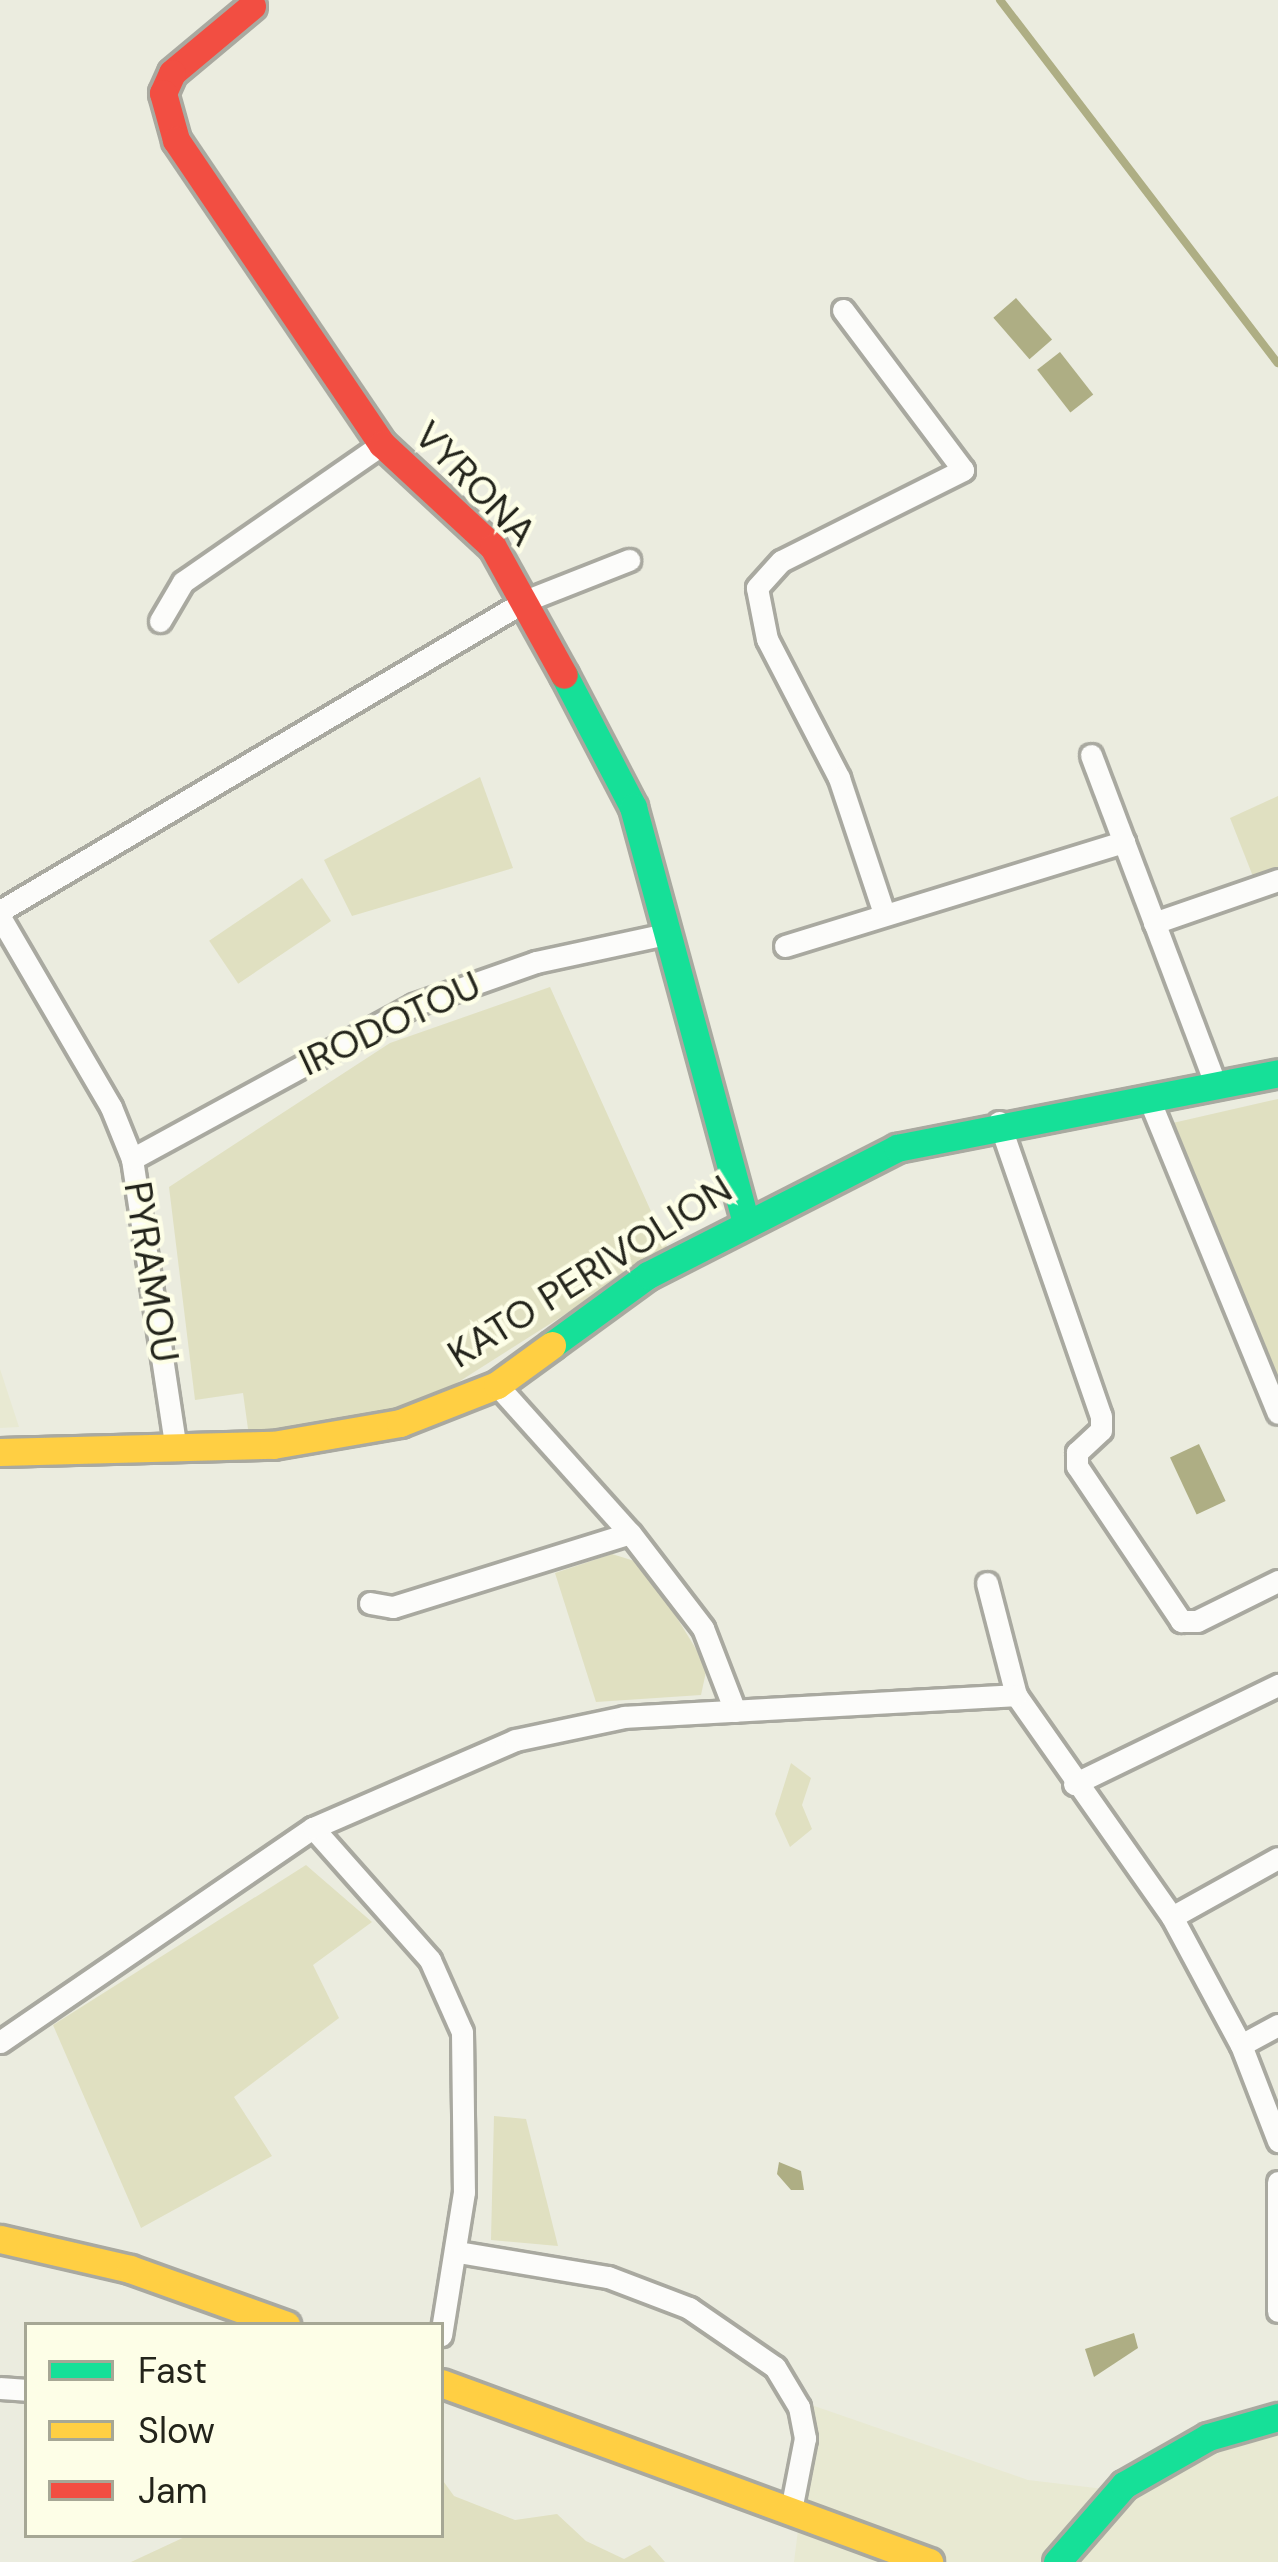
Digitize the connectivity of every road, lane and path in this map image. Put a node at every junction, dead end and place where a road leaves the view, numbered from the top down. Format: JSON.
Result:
{"nodes":[{"id":1,"x":252,"y":6,"type":"dead end"},
{"id":2,"x":843,"y":310,"type":"dead end"},
{"id":3,"x":382,"y":444,"type":"junction"},
{"id":4,"x":629,"y":560,"type":"dead end"},
{"id":5,"x":526,"y":601,"type":"junction"},
{"id":6,"x":160,"y":621,"type":"dead end"},
{"id":7,"x":1090,"y":755,"type":"dead end"},
{"id":8,"x":1124,"y":842,"type":"junction"},
{"id":9,"x":1278,"y":880,"type":"edge"},
{"id":10,"x":0,"y":914,"type":"edge"},
{"id":11,"x":884,"y":914,"type":"junction"},
{"id":12,"x":1154,"y":923,"type":"junction"},
{"id":13,"x":666,"y":934,"type":"junction"},
{"id":14,"x":785,"y":946,"type":"dead end"},
{"id":15,"x":1278,"y":1072,"type":"edge"},
{"id":16,"x":1216,"y":1086,"type":"junction"},
{"id":17,"x":1149,"y":1099,"type":"junction"},
{"id":18,"x":999,"y":1122,"type":"junction"},
{"id":19,"x":132,"y":1159,"type":"junction"},
{"id":20,"x":745,"y":1220,"type":"junction"},
{"id":21,"x":497,"y":1385,"type":"junction"},
{"id":22,"x":1278,"y":1413,"type":"edge"},
{"id":23,"x":175,"y":1445,"type":"junction"},
{"id":24,"x":0,"y":1452,"type":"edge"},
{"id":25,"x":630,"y":1533,"type":"junction"},
{"id":26,"x":1278,"y":1581,"type":"edge"},
{"id":27,"x":987,"y":1583,"type":"dead end"},
{"id":28,"x":370,"y":1603,"type":"dead end"},
{"id":29,"x":1278,"y":1685,"type":"edge"},
{"id":30,"x":1016,"y":1695,"type":"junction"},
{"id":31,"x":735,"y":1711,"type":"junction"},
{"id":32,"x":1074,"y":1784,"type":"junction"},
{"id":33,"x":313,"y":1828,"type":"junction"},
{"id":34,"x":1278,"y":1858,"type":"edge"},
{"id":35,"x":1172,"y":1917,"type":"junction"},
{"id":36,"x":1278,"y":2025,"type":"edge"},
{"id":37,"x":0,"y":2042,"type":"edge"},
{"id":38,"x":1240,"y":2045,"type":"junction"},
{"id":39,"x":1278,"y":2141,"type":"edge"},
{"id":40,"x":1278,"y":2182,"type":"edge"},
{"id":41,"x":3,"y":2240,"type":"edge"},
{"id":42,"x":458,"y":2252,"type":"junction"},
{"id":43,"x":1278,"y":2311,"type":"edge"},
{"id":44,"x":278,"y":2322,"type":"edge"},
{"id":45,"x":444,"y":2322,"type":"edge"},
{"id":46,"x":444,"y":2384,"type":"edge"},
{"id":47,"x":1278,"y":2417,"type":"edge"},
{"id":48,"x":791,"y":2510,"type":"junction"},
{"id":49,"x":929,"y":2562,"type":"edge"},
{"id":50,"x":1057,"y":2562,"type":"edge"}],
"edges":[{"from":1,"to":3,"type":"street","name":"VYRONA"},
{"from":2,"to":11,"type":"street"},
{"from":3,"to":5,"type":"street","name":"VYRONA"},
{"from":3,"to":6,"type":"street"},
{"from":4,"to":5,"type":"street"},
{"from":5,"to":10,"type":"street"},
{"from":5,"to":13,"type":"street","name":"VYRONA"},
{"from":7,"to":8,"type":"street"},
{"from":8,"to":11,"type":"street"},
{"from":8,"to":12,"type":"street"},
{"from":9,"to":12,"type":"street"},
{"from":10,"to":19,"type":"street","name":"PYRAMOU"},
{"from":11,"to":14,"type":"street"},
{"from":12,"to":16,"type":"street"},
{"from":13,"to":19,"type":"street","name":"IRODOTOU"},
{"from":13,"to":20,"type":"street","name":"VYRONA"},
{"from":15,"to":16,"type":"street","name":"KATO PERIVOLION"},
{"from":16,"to":17,"type":"street","name":"KATO PERIVOLION"},
{"from":17,"to":18,"type":"street","name":"KATO PERIVOLION"},
{"from":17,"to":22,"type":"street"},
{"from":18,"to":20,"type":"street","name":"KATO PERIVOLION"},
{"from":18,"to":26,"type":"street"},
{"from":19,"to":23,"type":"street","name":"PYRAMOU"},
{"from":20,"to":21,"type":"street","name":"KATO PERIVOLION"},
{"from":21,"to":23,"type":"street","name":"KATO PERIVOLION"},
{"from":21,"to":25,"type":"street"},
{"from":23,"to":24,"type":"street","name":"KATO PERIVOLION"},
{"from":25,"to":28,"type":"street"},
{"from":25,"to":31,"type":"street"},
{"from":27,"to":30,"type":"street"},
{"from":29,"to":32,"type":"street"},
{"from":30,"to":31,"type":"street"},
{"from":30,"to":32,"type":"street"},
{"from":31,"to":33,"type":"street"},
{"from":32,"to":35,"type":"street"},
{"from":33,"to":37,"type":"street"},
{"from":33,"to":42,"type":"street"},
{"from":34,"to":35,"type":"street"},
{"from":35,"to":38,"type":"street"},
{"from":36,"to":38,"type":"street"},
{"from":38,"to":39,"type":"street"},
{"from":40,"to":43,"type":"street"},
{"from":41,"to":44,"type":"street"},
{"from":42,"to":45,"type":"street"},
{"from":42,"to":48,"type":"street"},
{"from":46,"to":48,"type":"street"},
{"from":47,"to":50,"type":"street"},
{"from":48,"to":49,"type":"street"}]}
